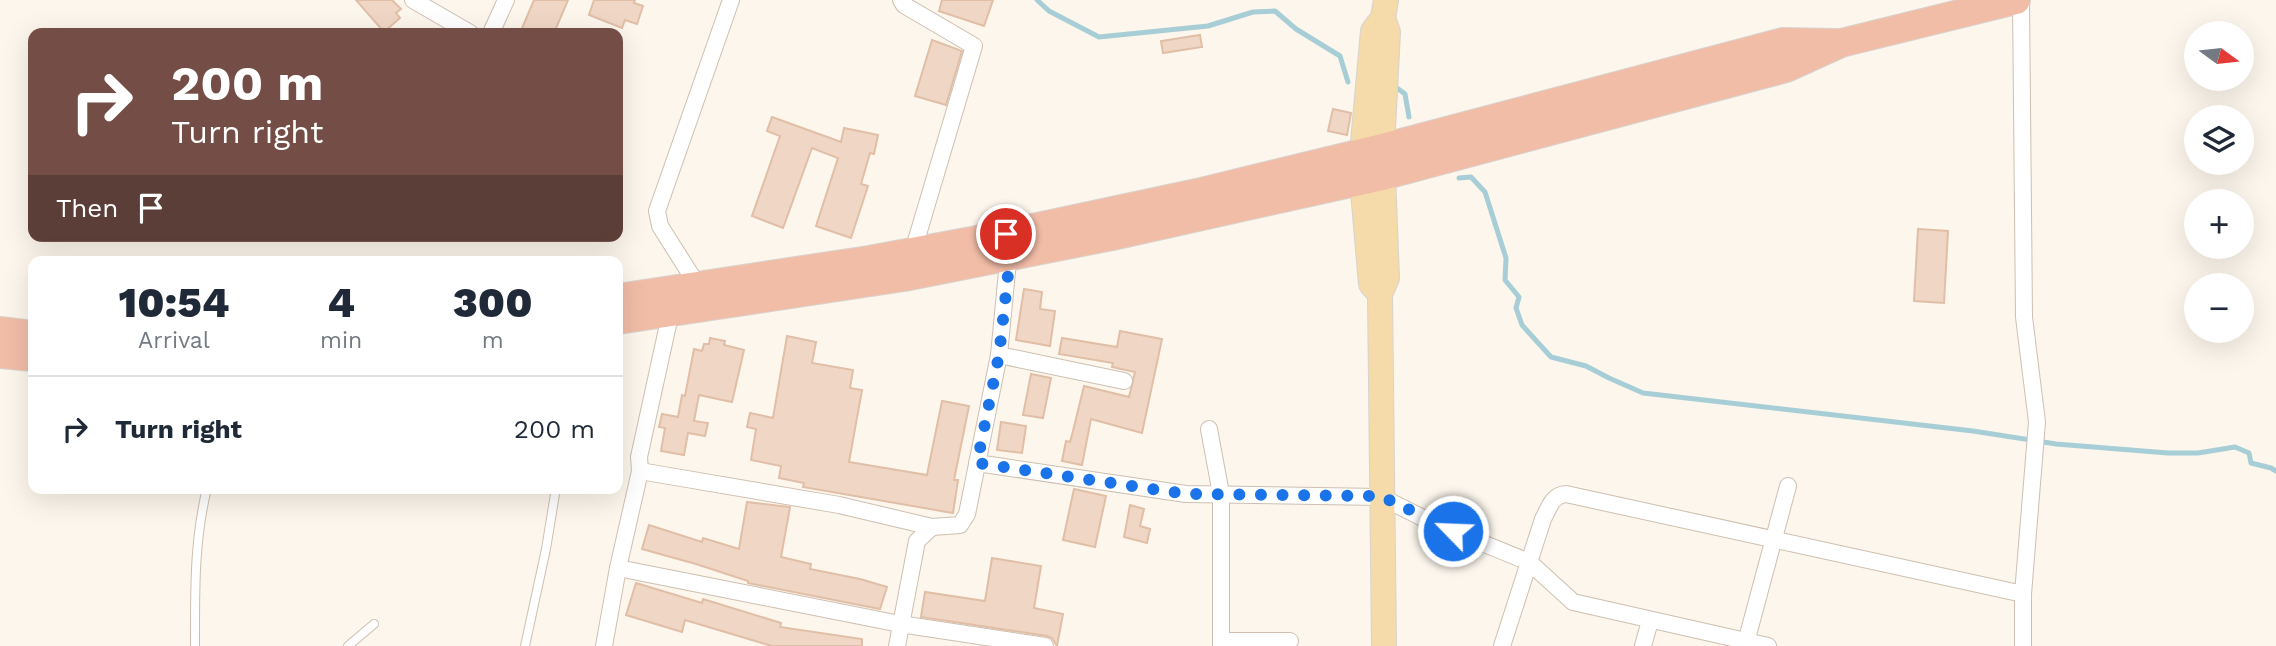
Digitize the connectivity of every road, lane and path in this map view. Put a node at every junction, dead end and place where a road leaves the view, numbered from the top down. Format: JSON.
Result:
{"nodes":[{"id":1,"x":413,"y":0,"type":"edge"},
{"id":2,"x":506,"y":0,"type":"edge"},
{"id":3,"x":731,"y":0,"type":"edge"},
{"id":4,"x":901,"y":0,"type":"edge"},
{"id":5,"x":2018,"y":0,"type":"edge"},
{"id":6,"x":1385,"y":9,"type":"edge"},
{"id":7,"x":461,"y":28,"type":"edge"},
{"id":8,"x":493,"y":28,"type":"edge"},
{"id":9,"x":1372,"y":164,"type":"junction"},
{"id":10,"x":1008,"y":246,"type":"junction"},
{"id":11,"x":913,"y":251,"type":"junction"},
{"id":12,"x":698,"y":286,"type":"junction"},
{"id":13,"x":623,"y":297,"type":"edge"},
{"id":14,"x":671,"y":311,"type":"junction"},
{"id":15,"x":623,"y":319,"type":"edge"},
{"id":16,"x":0,"y":331,"type":"edge"},
{"id":17,"x":28,"y":334,"type":"edge"},
{"id":18,"x":0,"y":354,"type":"edge"},
{"id":19,"x":999,"y":355,"type":"junction"},
{"id":20,"x":28,"y":357,"type":"edge"},
{"id":21,"x":1124,"y":381,"type":"dead end"},
{"id":22,"x":1209,"y":429,"type":"dead end"},
{"id":23,"x":977,"y":463,"type":"junction"},
{"id":24,"x":640,"y":471,"type":"junction"},
{"id":25,"x":1788,"y":486,"type":"dead end"},
{"id":26,"x":206,"y":494,"type":"edge"},
{"id":27,"x":555,"y":494,"type":"edge"},
{"id":28,"x":1221,"y":494,"type":"junction"},
{"id":29,"x":1381,"y":496,"type":"junction"},
{"id":30,"x":932,"y":527,"type":"junction"},
{"id":31,"x":1774,"y":539,"type":"junction"},
{"id":32,"x":1529,"y":562,"type":"junction"},
{"id":33,"x":618,"y":568,"type":"junction"},
{"id":34,"x":2023,"y":594,"type":"junction"},
{"id":35,"x":1650,"y":621,"type":"junction"},
{"id":36,"x":374,"y":624,"type":"dead end"},
{"id":37,"x":900,"y":624,"type":"junction"},
{"id":38,"x":1290,"y":641,"type":"dead end"},
{"id":39,"x":1011,"y":643,"type":"edge"},
{"id":40,"x":1221,"y":643,"type":"edge"},
{"id":41,"x":1746,"y":644,"type":"edge"},
{"id":42,"x":195,"y":646,"type":"edge"},
{"id":43,"x":348,"y":646,"type":"edge"},
{"id":44,"x":525,"y":646,"type":"edge"},
{"id":45,"x":604,"y":646,"type":"edge"},
{"id":46,"x":897,"y":646,"type":"edge"},
{"id":47,"x":1045,"y":646,"type":"edge"},
{"id":48,"x":1384,"y":646,"type":"edge"},
{"id":49,"x":1502,"y":646,"type":"edge"},
{"id":50,"x":1643,"y":646,"type":"edge"},
{"id":51,"x":1768,"y":646,"type":"edge"},
{"id":52,"x":2023,"y":646,"type":"edge"}],
"edges":[{"from":1,"to":7,"type":"street"},
{"from":2,"to":8,"type":"street"},
{"from":3,"to":12,"type":"street"},
{"from":4,"to":11,"type":"street"},
{"from":5,"to":9,"type":"highway"},
{"from":5,"to":34,"type":"street"},
{"from":6,"to":9,"type":"main road"},
{"from":9,"to":10,"type":"highway"},
{"from":9,"to":29,"type":"main road"},
{"from":10,"to":11,"type":"highway"},
{"from":10,"to":14,"type":"highway"},
{"from":10,"to":19,"type":"street"},
{"from":11,"to":12,"type":"highway"},
{"from":12,"to":13,"type":"highway"},
{"from":14,"to":15,"type":"highway"},
{"from":14,"to":24,"type":"street"},
{"from":16,"to":17,"type":"highway"},
{"from":18,"to":20,"type":"highway"},
{"from":19,"to":21,"type":"street"},
{"from":19,"to":23,"type":"street"},
{"from":22,"to":28,"type":"street"},
{"from":23,"to":28,"type":"street"},
{"from":23,"to":30,"type":"street"},
{"from":24,"to":30,"type":"street"},
{"from":24,"to":33,"type":"street"},
{"from":25,"to":31,"type":"street"},
{"from":26,"to":42,"type":"lane"},
{"from":27,"to":44,"type":"lane"},
{"from":28,"to":29,"type":"street"},
{"from":28,"to":40,"type":"street"},
{"from":29,"to":32,"type":"street"},
{"from":29,"to":48,"type":"main road"},
{"from":30,"to":37,"type":"street"},
{"from":31,"to":32,"type":"street"},
{"from":31,"to":34,"type":"street"},
{"from":31,"to":41,"type":"street"},
{"from":32,"to":35,"type":"street"},
{"from":32,"to":49,"type":"street"},
{"from":33,"to":37,"type":"street"},
{"from":33,"to":45,"type":"street"},
{"from":34,"to":52,"type":"street"},
{"from":35,"to":41,"type":"street"},
{"from":35,"to":50,"type":"street"},
{"from":36,"to":43,"type":"lane"},
{"from":37,"to":39,"type":"street"},
{"from":37,"to":46,"type":"street"},
{"from":38,"to":40,"type":"street"},
{"from":39,"to":47,"type":"street"},
{"from":41,"to":51,"type":"street"}]}
